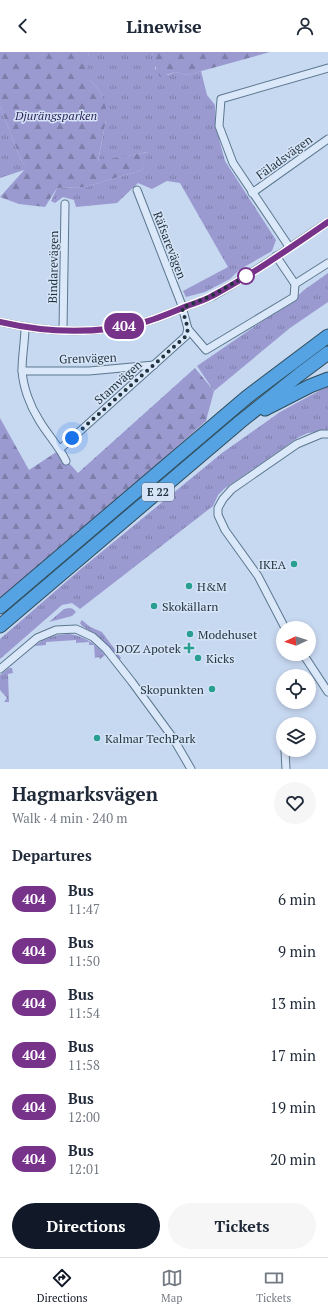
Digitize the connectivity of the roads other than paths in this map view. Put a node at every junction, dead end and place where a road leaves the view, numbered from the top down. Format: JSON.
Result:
{"nodes":[{"id":1,"x":328,"y":68,"type":"edge"},
{"id":2,"x":328,"y":139,"type":"edge"},
{"id":3,"x":137,"y":190,"type":"dead end"},
{"id":4,"x":252,"y":193,"type":"junction"},
{"id":5,"x":65,"y":204,"type":"dead end"},
{"id":6,"x":328,"y":222,"type":"edge"},
{"id":7,"x":290,"y":248,"type":"junction"},
{"id":8,"x":276,"y":256,"type":"junction"},
{"id":9,"x":328,"y":263,"type":"edge"},
{"id":10,"x":295,"y":284,"type":"junction"},
{"id":11,"x":182,"y":308,"type":"junction"},
{"id":12,"x":0,"y":322,"type":"edge"},
{"id":13,"x":25,"y":327,"type":"junction"},
{"id":14,"x":188,"y":329,"type":"junction"},
{"id":15,"x":63,"y":330,"type":"junction"},
{"id":16,"x":328,"y":336,"type":"edge"},
{"id":17,"x":328,"y":353,"type":"edge"},
{"id":18,"x":154,"y":365,"type":"junction"},
{"id":19,"x":22,"y":371,"type":"junction"},
{"id":20,"x":328,"y":379,"type":"edge"},
{"id":21,"x":240,"y":422,"type":"junction"},
{"id":22,"x":328,"y":434,"type":"edge"},
{"id":23,"x":60,"y":449,"type":"junction"},
{"id":24,"x":66,"y":461,"type":"dead end"},
{"id":25,"x":0,"y":607,"type":"edge"},
{"id":26,"x":281,"y":621,"type":"edge"},
{"id":27,"x":0,"y":626,"type":"edge"},
{"id":28,"x":307,"y":661,"type":"edge"},
{"id":29,"x":0,"y":669,"type":"edge"},
{"id":30,"x":328,"y":692,"type":"edge"},
{"id":31,"x":285,"y":757,"type":"edge"},
{"id":32,"x":191,"y":769,"type":"edge"},
{"id":33,"x":286,"y":769,"type":"edge"}],
"edges":[{"from":1,"to":4,"type":"street"},
{"from":2,"to":4,"type":"street","name":"Fäladsvägen"},
{"from":3,"to":11,"type":"street","name":"Räfsarevägen"},
{"from":4,"to":7,"type":"street"},
{"from":5,"to":15,"type":"street","name":"Bindarevägen"},
{"from":6,"to":7,"type":"street"},
{"from":7,"to":8,"type":"street"},
{"from":8,"to":10,"type":"street"},
{"from":8,"to":11,"type":"street"},
{"from":9,"to":10,"type":"street"},
{"from":10,"to":14,"type":"street"},
{"from":11,"to":14,"type":"street"},
{"from":11,"to":15,"type":"street"},
{"from":12,"to":13,"type":"street"},
{"from":13,"to":15,"type":"street"},
{"from":13,"to":19,"type":"street"},
{"from":14,"to":18,"type":"street","name":"Stamvägen"},
{"from":16,"to":25,"type":"highway","number":"E 22"},
{"from":17,"to":21,"type":"highway","number":"E 22"},
{"from":18,"to":19,"type":"street","name":"Grenvägen"},
{"from":18,"to":23,"type":"street","name":"Stamvägen"},
{"from":19,"to":23,"type":"street"},
{"from":20,"to":21,"type":"highway"},
{"from":21,"to":27,"type":"highway","number":"E 22"},
{"from":22,"to":26,"type":"street"},
{"from":23,"to":24,"type":"street"},
{"from":28,"to":30,"type":"street"},
{"from":29,"to":32,"type":"street"},
{"from":31,"to":33,"type":"street"}]}
